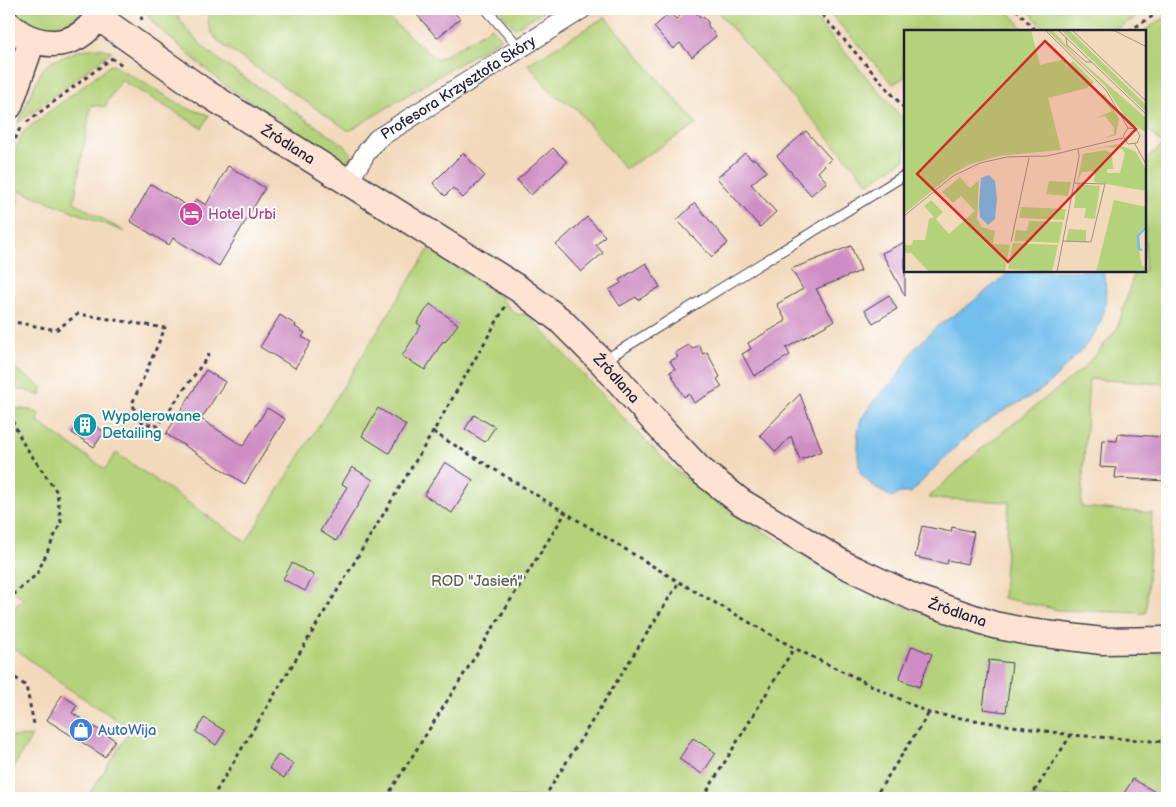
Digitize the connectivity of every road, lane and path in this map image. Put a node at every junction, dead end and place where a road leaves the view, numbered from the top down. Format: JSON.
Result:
{"nodes":[{"id":1,"x":486,"y":9,"type":"edge"},
{"id":2,"x":582,"y":9,"type":"edge"},
{"id":3,"x":818,"y":9,"type":"edge"},
{"id":4,"x":1016,"y":9,"type":"edge"},
{"id":5,"x":1164,"y":9,"type":"edge"},
{"id":6,"x":99,"y":13,"type":"edge"},
{"id":7,"x":9,"y":25,"type":"edge"},
{"id":8,"x":1035,"y":30,"type":"edge"},
{"id":9,"x":1132,"y":30,"type":"edge"},
{"id":10,"x":32,"y":41,"type":"junction"},
{"id":11,"x":520,"y":47,"type":"junction"},
{"id":12,"x":111,"y":58,"type":"dead end"},
{"id":13,"x":9,"y":106,"type":"edge"},
{"id":14,"x":904,"y":108,"type":"edge"},
{"id":15,"x":9,"y":154,"type":"edge"},
{"id":16,"x":904,"y":176,"type":"edge"},
{"id":17,"x":348,"y":182,"type":"junction"},
{"id":18,"x":519,"y":289,"type":"junction"},
{"id":19,"x":9,"y":321,"type":"edge"},
{"id":20,"x":210,"y":353,"type":"dead end"},
{"id":21,"x":603,"y":363,"type":"junction"},
{"id":22,"x":9,"y":413,"type":"edge"},
{"id":23,"x":433,"y":432,"type":"junction"},
{"id":24,"x":566,"y":512,"type":"junction"},
{"id":25,"x":679,"y":582,"type":"junction"},
{"id":26,"x":9,"y":595,"type":"edge"},
{"id":27,"x":1167,"y":640,"type":"edge"},
{"id":28,"x":794,"y":648,"type":"junction"},
{"id":29,"x":9,"y":673,"type":"edge"},
{"id":30,"x":929,"y":713,"type":"junction"},
{"id":31,"x":34,"y":724,"type":"dead end"},
{"id":32,"x":1070,"y":735,"type":"junction"},
{"id":33,"x":1167,"y":742,"type":"edge"},
{"id":34,"x":212,"y":798,"type":"edge"},
{"id":35,"x":386,"y":798,"type":"edge"},
{"id":36,"x":544,"y":798,"type":"edge"},
{"id":37,"x":703,"y":798,"type":"edge"},
{"id":38,"x":874,"y":798,"type":"edge"},
{"id":39,"x":1030,"y":798,"type":"edge"}],
"edges":[{"from":1,"to":11,"type":"lane"},
{"from":2,"to":11,"type":"street","name":"Profesora Krzysztofa Skóry"},
{"from":3,"to":14,"type":"path"},
{"from":4,"to":8,"type":"path"},
{"from":5,"to":9,"type":"path"},
{"from":6,"to":10,"type":"street"},
{"from":6,"to":17,"type":"street","name":"Źródlana"},
{"from":7,"to":10,"type":"street"},
{"from":10,"to":13,"type":"street"},
{"from":11,"to":17,"type":"street","name":"Profesora Krzysztofa Skóry"},
{"from":12,"to":15,"type":"path"},
{"from":16,"to":21,"type":"lane"},
{"from":17,"to":18,"type":"street","name":"Źródlana"},
{"from":18,"to":21,"type":"street","name":"Źródlana"},
{"from":18,"to":23,"type":"path"},
{"from":19,"to":20,"type":"path"},
{"from":21,"to":27,"type":"street","name":"Źródlana"},
{"from":22,"to":26,"type":"path"},
{"from":23,"to":24,"type":"path"},
{"from":23,"to":34,"type":"path"},
{"from":24,"to":25,"type":"path"},
{"from":24,"to":35,"type":"path"},
{"from":25,"to":28,"type":"path"},
{"from":25,"to":36,"type":"path"},
{"from":28,"to":30,"type":"path"},
{"from":28,"to":37,"type":"path"},
{"from":29,"to":31,"type":"path"},
{"from":30,"to":32,"type":"path"},
{"from":30,"to":38,"type":"path"},
{"from":32,"to":33,"type":"path"},
{"from":32,"to":39,"type":"path"}]}
